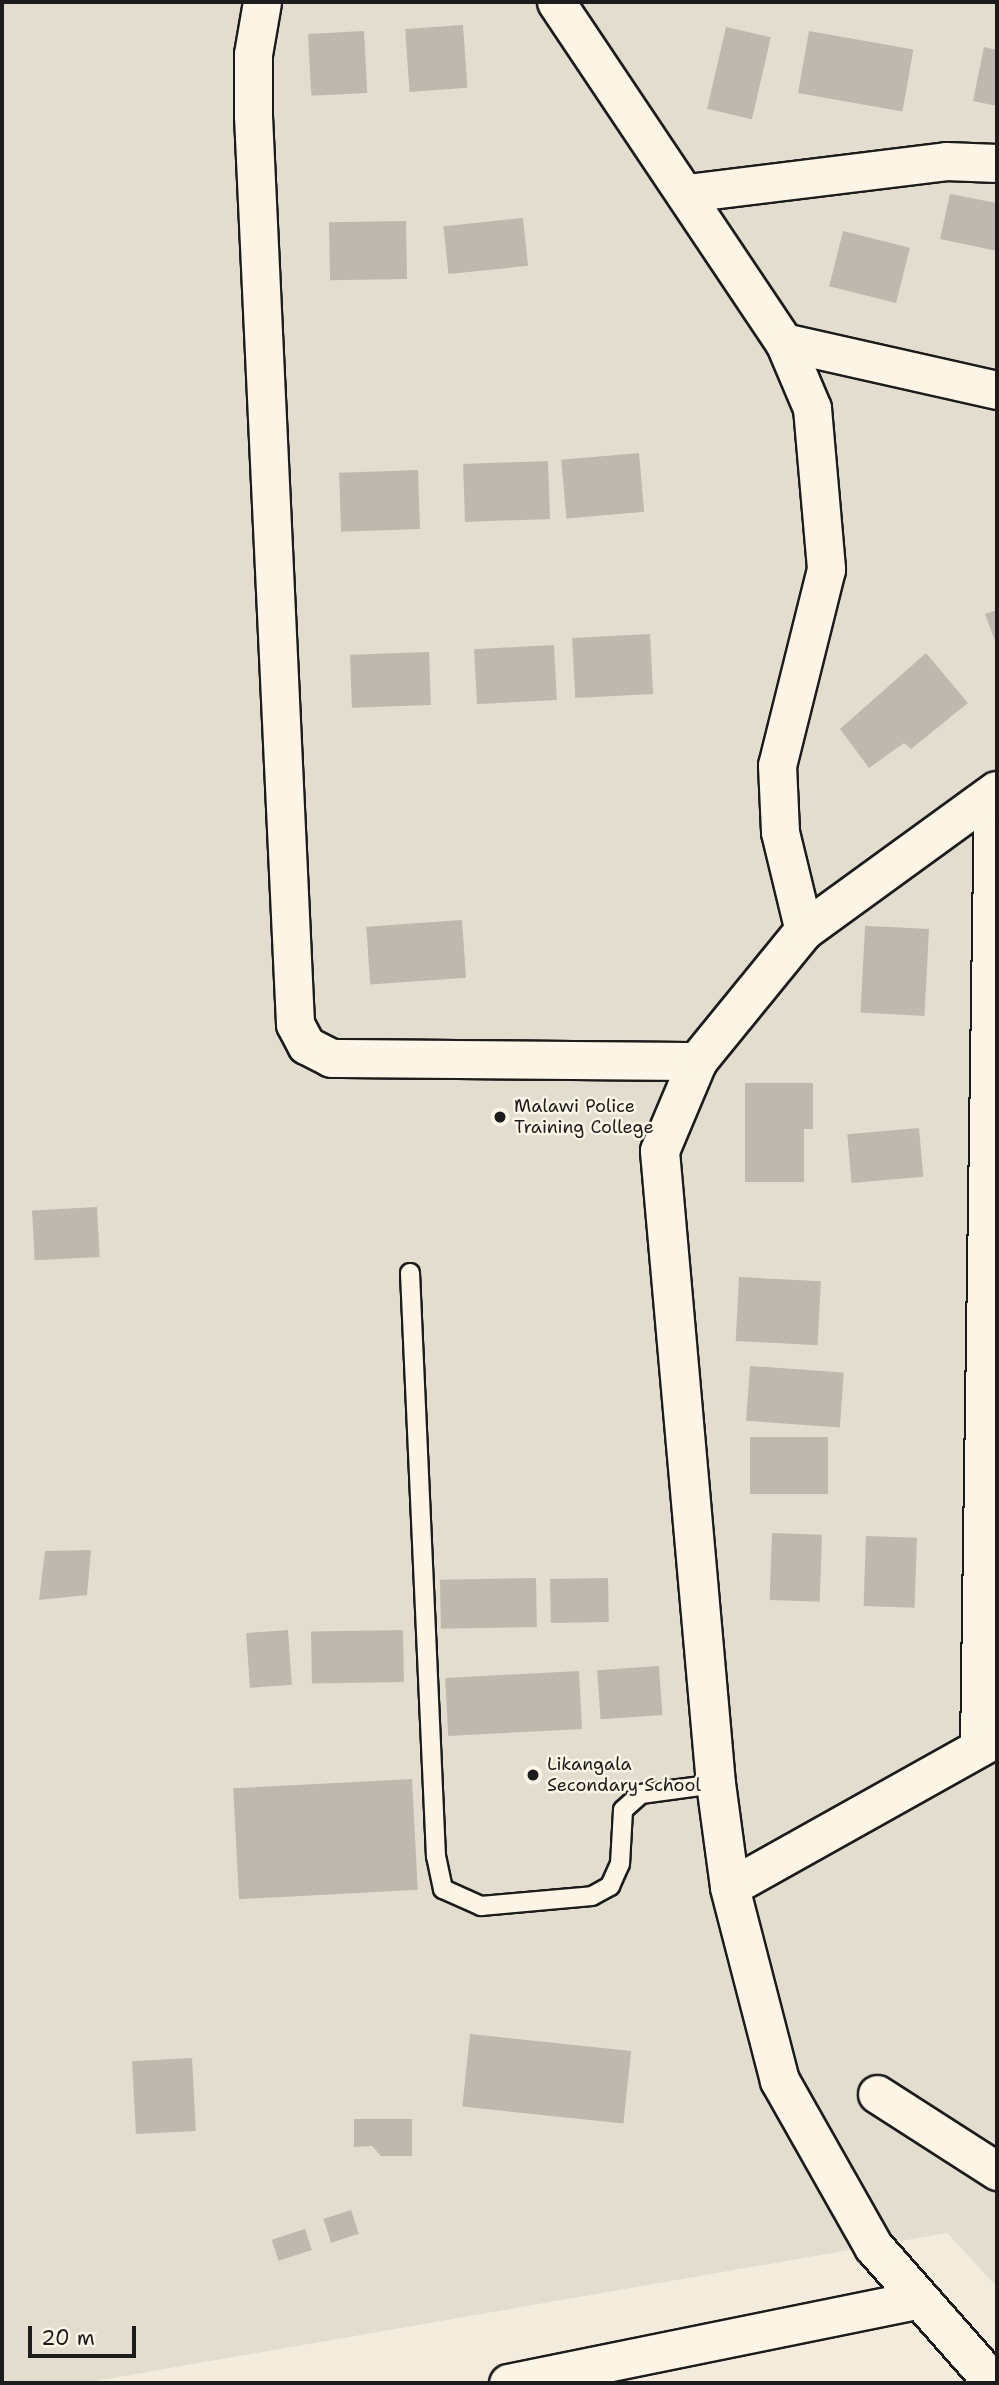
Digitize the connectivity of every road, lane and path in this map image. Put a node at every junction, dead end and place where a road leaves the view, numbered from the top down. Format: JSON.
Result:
{"nodes":[{"id":1,"x":262,"y":2,"type":"edge"},
{"id":2,"x":556,"y":2,"type":"edge"},
{"id":3,"x":997,"y":163,"type":"edge"},
{"id":4,"x":687,"y":193,"type":"junction"},
{"id":5,"x":783,"y":342,"type":"junction"},
{"id":6,"x":997,"y":390,"type":"edge"},
{"id":7,"x":995,"y":792,"type":"edge"},
{"id":8,"x":804,"y":931,"type":"junction"},
{"id":9,"x":698,"y":1061,"type":"junction"},
{"id":10,"x":410,"y":1273,"type":"dead end"},
{"id":11,"x":988,"y":1742,"type":"edge"},
{"id":12,"x":716,"y":1784,"type":"junction"},
{"id":13,"x":730,"y":1886,"type":"junction"},
{"id":14,"x":877,"y":2094,"type":"dead end"},
{"id":15,"x":997,"y":2171,"type":"edge"},
{"id":16,"x":920,"y":2299,"type":"junction"},
{"id":17,"x":508,"y":2383,"type":"edge"},
{"id":18,"x":994,"y":2383,"type":"edge"}],
"edges":[{"from":1,"to":9,"type":"street"},
{"from":2,"to":4,"type":"street"},
{"from":3,"to":4,"type":"street"},
{"from":4,"to":5,"type":"street"},
{"from":5,"to":6,"type":"street"},
{"from":5,"to":8,"type":"street"},
{"from":7,"to":8,"type":"street"},
{"from":7,"to":11,"type":"street"},
{"from":8,"to":9,"type":"street"},
{"from":9,"to":12,"type":"street"},
{"from":10,"to":12,"type":"lane"},
{"from":11,"to":13,"type":"street"},
{"from":12,"to":13,"type":"street"},
{"from":13,"to":16,"type":"street"},
{"from":14,"to":15,"type":"street"},
{"from":16,"to":17,"type":"street"},
{"from":16,"to":18,"type":"street"}]}
